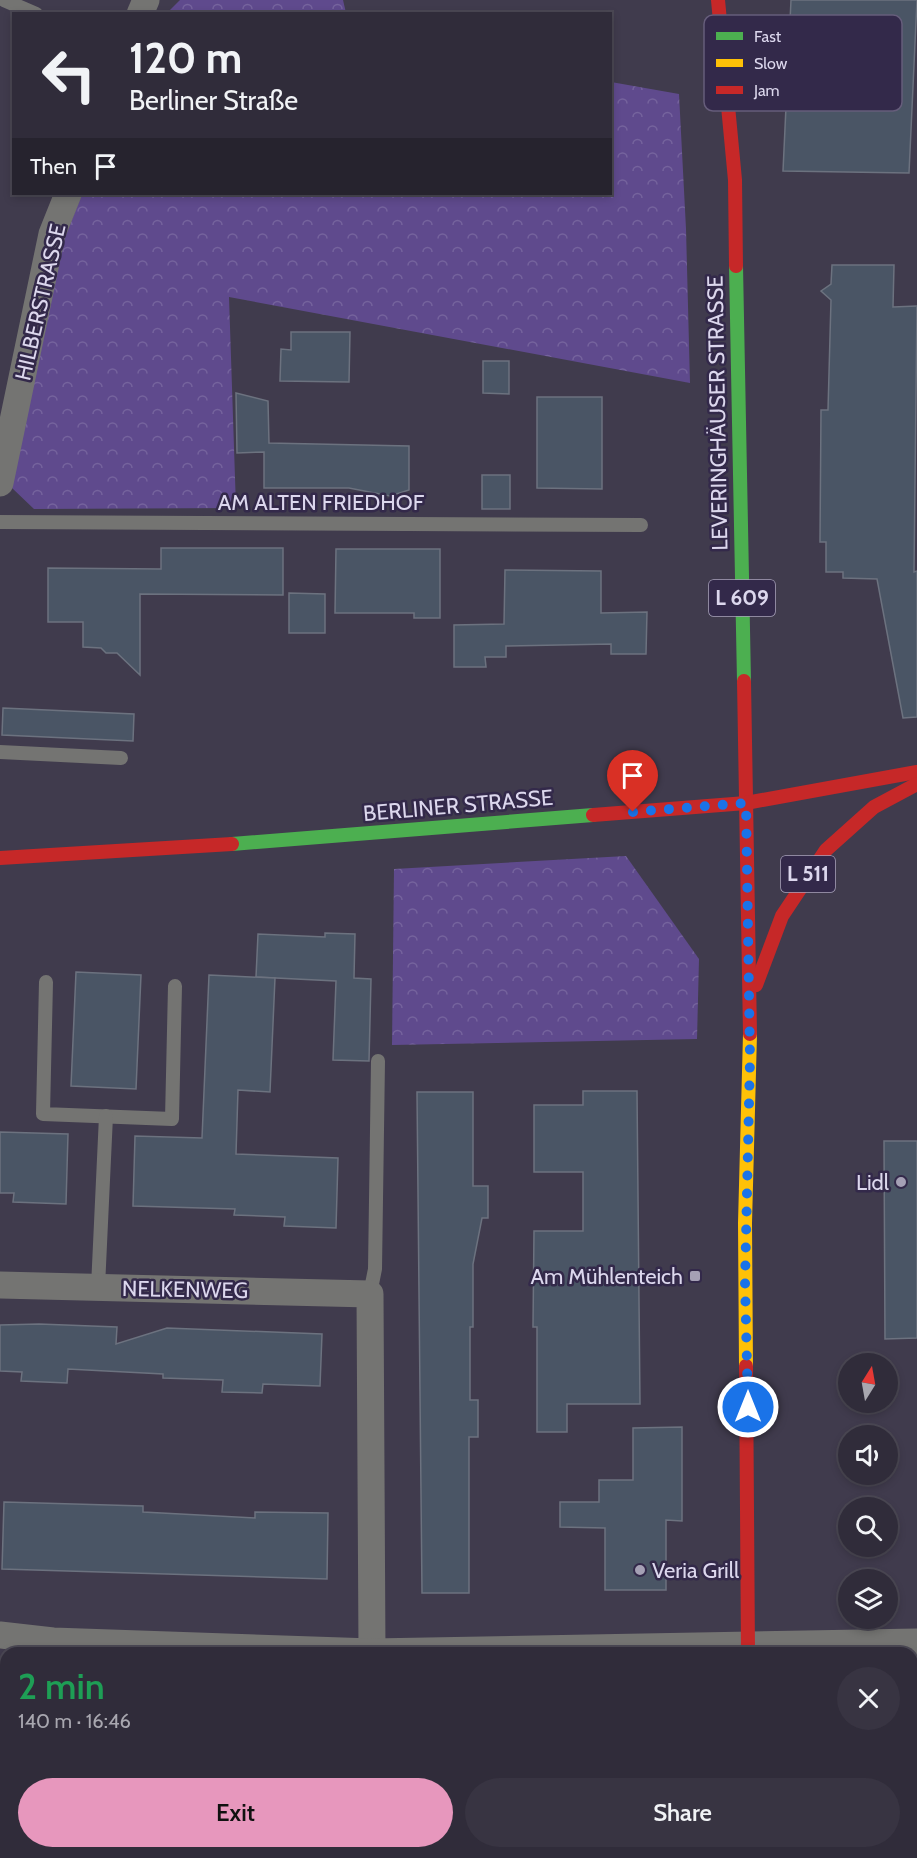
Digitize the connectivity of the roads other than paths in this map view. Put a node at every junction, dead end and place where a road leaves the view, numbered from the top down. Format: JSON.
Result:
{"nodes":[{"id":1,"x":4,"y":0,"type":"edge"},
{"id":2,"x":718,"y":0,"type":"edge"},
{"id":3,"x":31,"y":12,"type":"edge"},
{"id":4,"x":719,"y":15,"type":"edge"},
{"id":5,"x":728,"y":111,"type":"edge"},
{"id":6,"x":68,"y":195,"type":"edge"},
{"id":7,"x":6,"y":425,"type":"edge"},
{"id":8,"x":0,"y":483,"type":"edge"},
{"id":9,"x":0,"y":522,"type":"edge"},
{"id":10,"x":641,"y":525,"type":"dead end"},
{"id":11,"x":0,"y":752,"type":"edge"},
{"id":12,"x":122,"y":758,"type":"dead end"},
{"id":13,"x":917,"y":772,"type":"edge"},
{"id":14,"x":917,"y":784,"type":"edge"},
{"id":15,"x":746,"y":803,"type":"junction"},
{"id":16,"x":0,"y":858,"type":"edge"},
{"id":17,"x":46,"y":982,"type":"dead end"},
{"id":18,"x":175,"y":986,"type":"dead end"},
{"id":19,"x":749,"y":1004,"type":"junction"},
{"id":20,"x":378,"y":1061,"type":"dead end"},
{"id":21,"x":106,"y":1116,"type":"junction"},
{"id":22,"x":0,"y":1285,"type":"edge"},
{"id":23,"x":98,"y":1287,"type":"junction"},
{"id":24,"x":370,"y":1293,"type":"junction"},
{"id":25,"x":0,"y":1635,"type":"edge"},
{"id":26,"x":917,"y":1642,"type":"edge"},
{"id":27,"x":227,"y":1647,"type":"edge"},
{"id":28,"x":372,"y":1647,"type":"edge"},
{"id":29,"x":748,"y":1647,"type":"edge"},
{"id":30,"x":796,"y":1647,"type":"edge"}],
"edges":[{"from":1,"to":3,"type":"lane"},
{"from":2,"to":4,"type":"main road","name":"LEVERINGHÄUSER STRASSE","number":"L 609"},
{"from":5,"to":15,"type":"main road","name":"LEVERINGHÄUSER STRASSE","number":"L 609"},
{"from":6,"to":7,"type":"street","name":"HILBERSTRASSE"},
{"from":7,"to":8,"type":"street","name":"HILBERSTRASSE"},
{"from":9,"to":10,"type":"lane","name":"AM ALTEN FRIEDHOF"},
{"from":11,"to":12,"type":"lane"},
{"from":13,"to":15,"type":"main road","name":"BERLINER STRASSE"},
{"from":14,"to":19,"type":"main road","number":"L 511"},
{"from":15,"to":16,"type":"main road","name":"BERLINER STRASSE"},
{"from":15,"to":19,"type":"main road","name":"LEVERINGHÄUSER STRASSE","number":"L 609"},
{"from":17,"to":21,"type":"lane"},
{"from":18,"to":21,"type":"lane"},
{"from":19,"to":29,"type":"main road","name":"LEVERINGHÄUSER STRASSE","number":"L 609"},
{"from":20,"to":24,"type":"lane"},
{"from":21,"to":23,"type":"lane"},
{"from":22,"to":23,"type":"street","name":"NELKENWEG"},
{"from":23,"to":24,"type":"street","name":"NELKENWEG"},
{"from":24,"to":28,"type":"street"},
{"from":25,"to":27,"type":"street"},
{"from":26,"to":30,"type":"street"}]}
